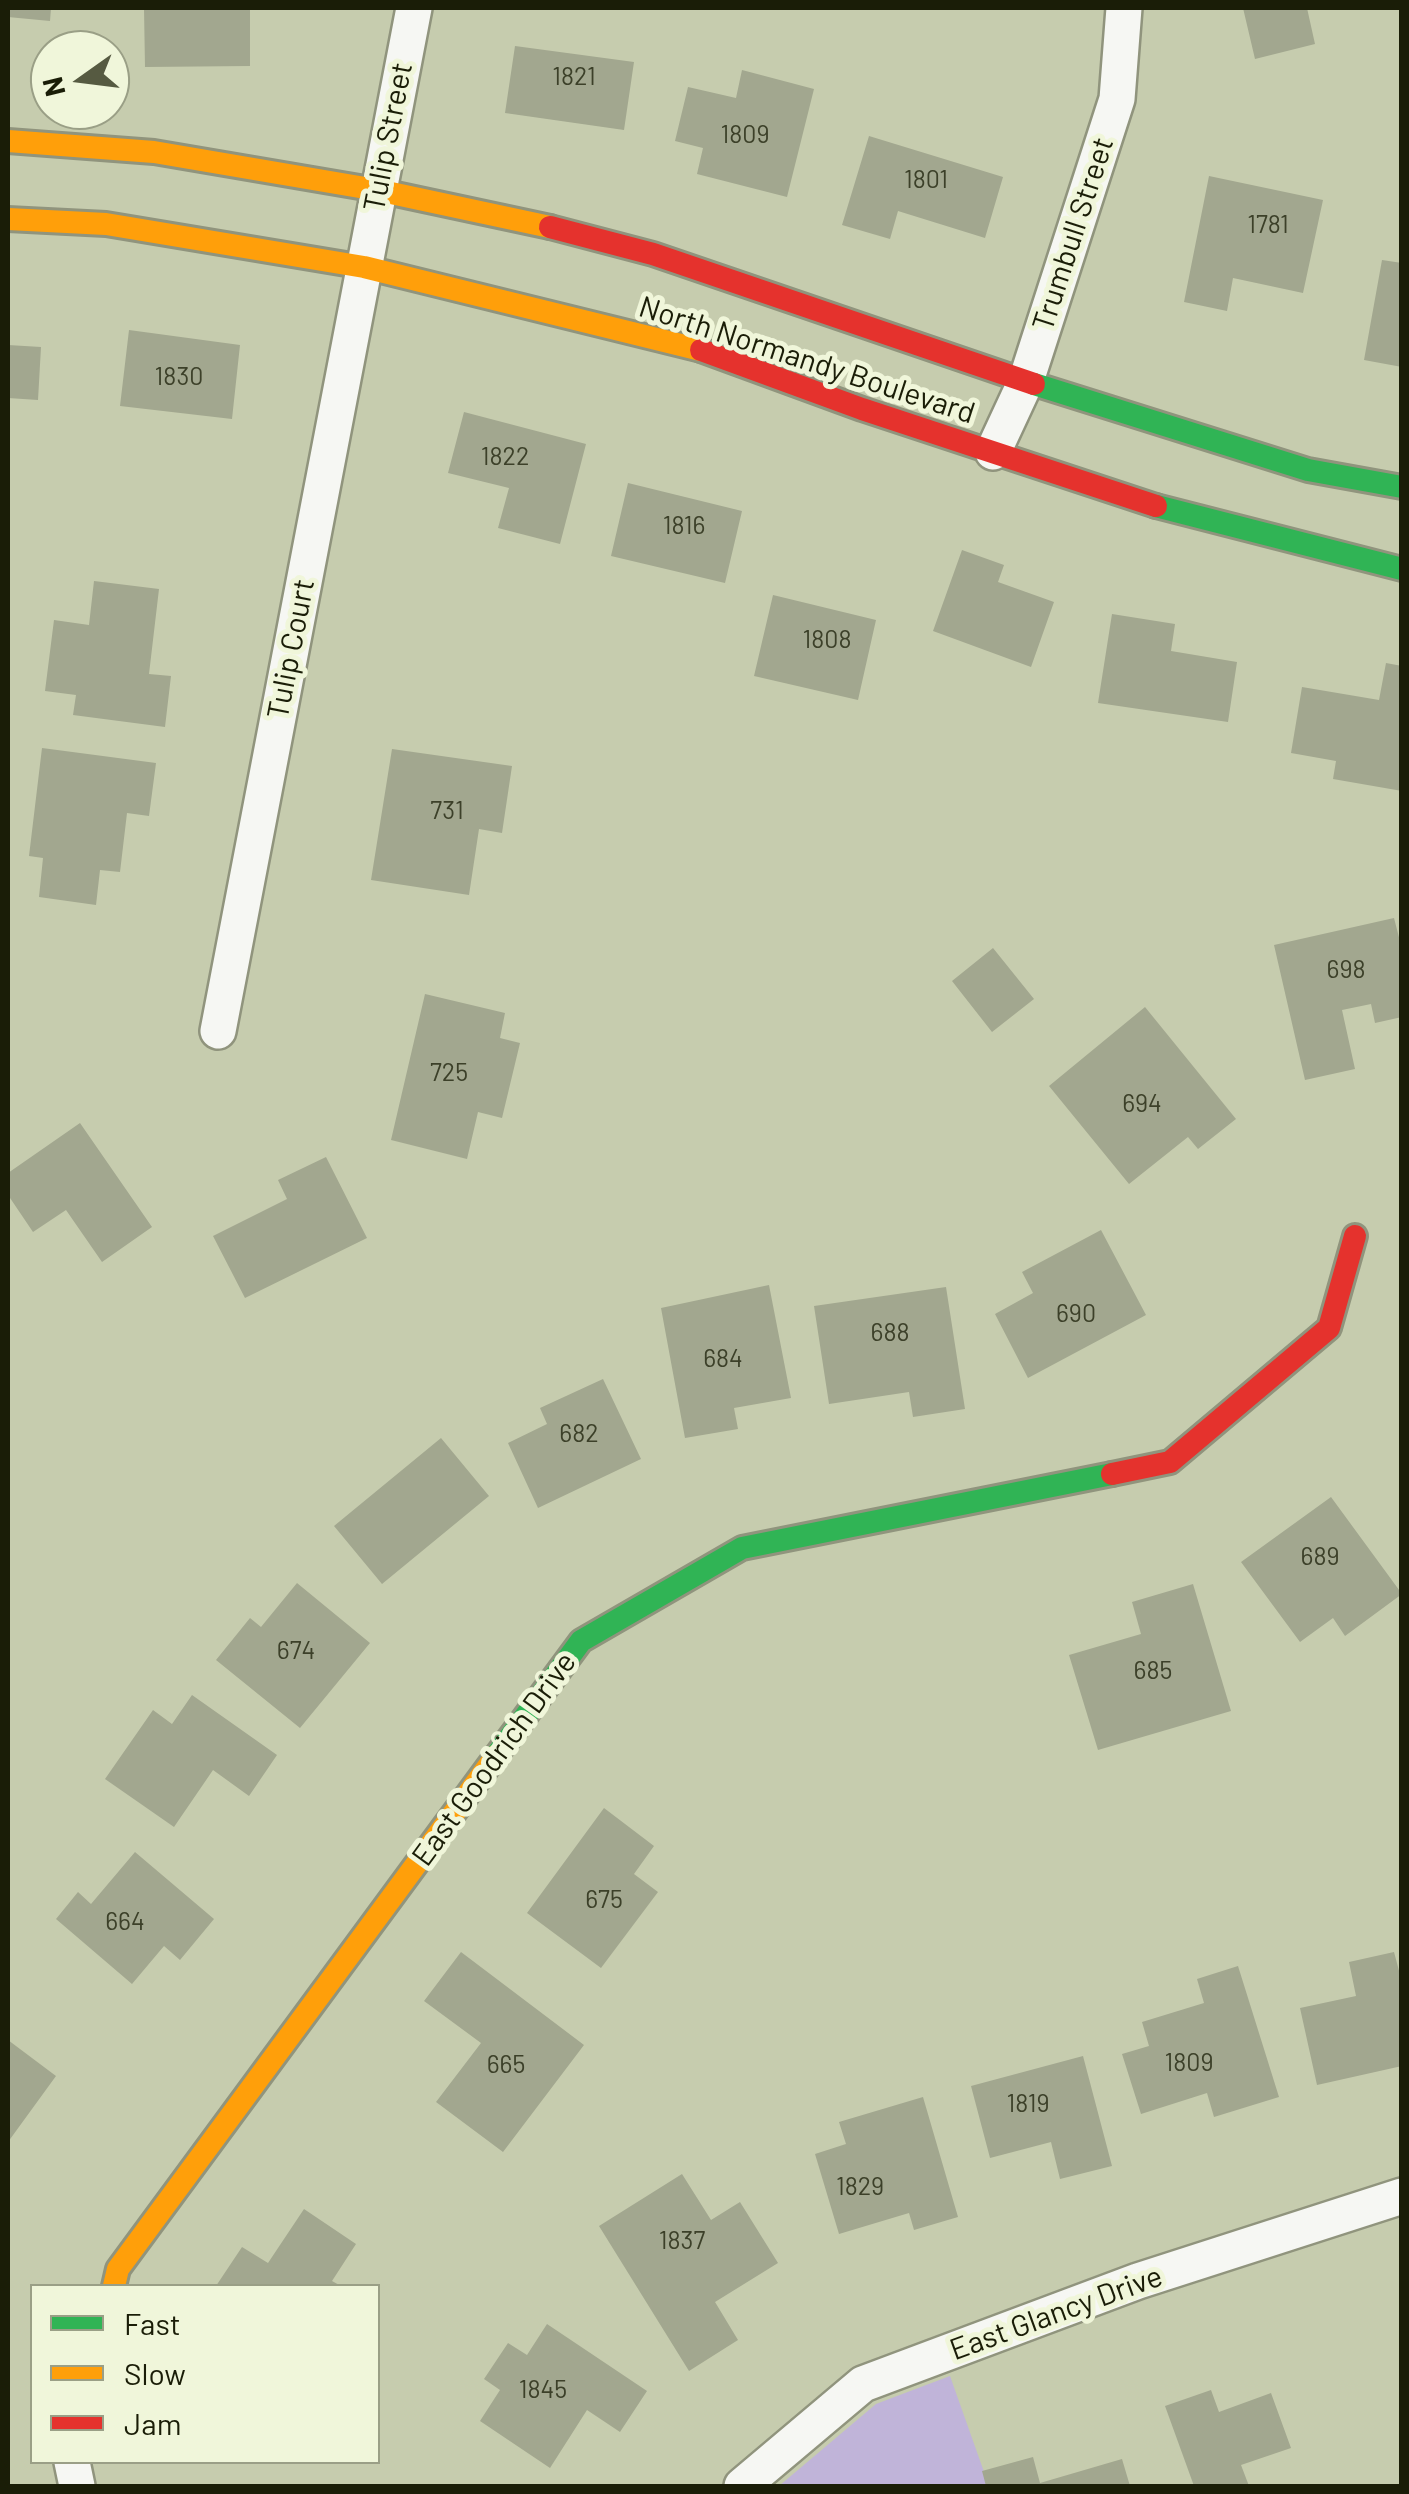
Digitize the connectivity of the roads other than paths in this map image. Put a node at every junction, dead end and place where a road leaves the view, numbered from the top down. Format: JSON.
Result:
{"nodes":[{"id":1,"x":414,"y":8,"type":"edge"},
{"id":2,"x":1124,"y":8,"type":"edge"},
{"id":3,"x":8,"y":141,"type":"edge"},
{"id":4,"x":376,"y":190,"type":"junction"},
{"id":5,"x":8,"y":219,"type":"edge"},
{"id":6,"x":364,"y":267,"type":"junction"},
{"id":7,"x":1026,"y":381,"type":"junction"},
{"id":8,"x":993,"y":452,"type":"junction"},
{"id":9,"x":1402,"y":487,"type":"edge"},
{"id":10,"x":1402,"y":569,"type":"edge"},
{"id":11,"x":218,"y":1030,"type":"dead end"},
{"id":12,"x":1355,"y":1236,"type":"dead end"},
{"id":13,"x":1402,"y":2196,"type":"edge"},
{"id":14,"x":114,"y":2284,"type":"edge"},
{"id":15,"x":742,"y":2486,"type":"edge"}],
"edges":[{"from":1,"to":4,"type":"street","name":"Tulip Street"},
{"from":2,"to":7,"type":"street","name":"Trumbull Street"},
{"from":3,"to":4,"type":"street","name":"North Normandy Boulevard"},
{"from":4,"to":6,"type":"street","name":"Tulip Street"},
{"from":4,"to":7,"type":"street","name":"North Normandy Boulevard"},
{"from":5,"to":6,"type":"street","name":"North Normandy Boulevard"},
{"from":6,"to":8,"type":"street","name":"North Normandy Boulevard"},
{"from":6,"to":11,"type":"street","name":"Tulip Court"},
{"from":7,"to":8,"type":"street","name":"Trumbull Street"},
{"from":7,"to":9,"type":"street","name":"North Normandy Boulevard"},
{"from":8,"to":10,"type":"street","name":"North Normandy Boulevard"},
{"from":12,"to":14,"type":"street","name":"East Goodrich Drive"},
{"from":13,"to":15,"type":"street","name":"East Glancy Drive"}]}
